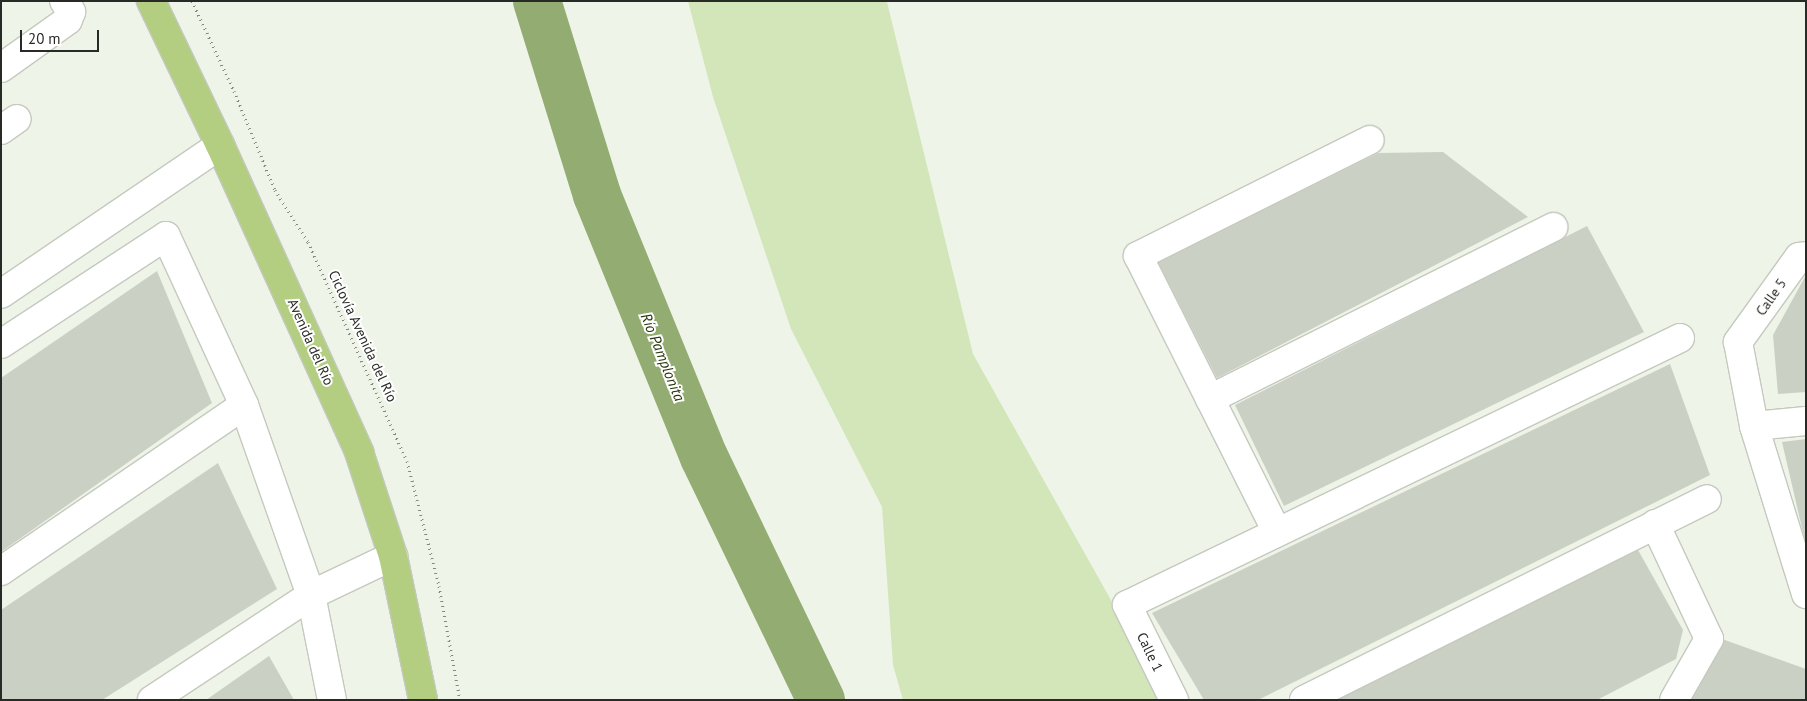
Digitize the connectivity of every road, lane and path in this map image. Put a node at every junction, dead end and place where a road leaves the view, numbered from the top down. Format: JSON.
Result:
{"nodes":[{"id":1,"x":64,"y":1,"type":"edge"},
{"id":2,"x":151,"y":1,"type":"edge"},
{"id":3,"x":192,"y":1,"type":"edge"},
{"id":4,"x":1,"y":68,"type":"edge"},
{"id":5,"x":1370,"y":140,"type":"dead end"},
{"id":6,"x":220,"y":145,"type":"junction"},
{"id":7,"x":1553,"y":227,"type":"dead end"},
{"id":8,"x":1806,"y":256,"type":"edge"},
{"id":9,"x":1,"y":294,"type":"edge"},
{"id":10,"x":1680,"y":338,"type":"dead end"},
{"id":11,"x":1,"y":344,"type":"edge"},
{"id":12,"x":1210,"y":399,"type":"junction"},
{"id":13,"x":244,"y":405,"type":"junction"},
{"id":14,"x":1806,"y":421,"type":"edge"},
{"id":15,"x":1754,"y":426,"type":"junction"},
{"id":16,"x":1706,"y":499,"type":"dead end"},
{"id":17,"x":1655,"y":524,"type":"junction"},
{"id":18,"x":1278,"y":532,"type":"junction"},
{"id":19,"x":394,"y":556,"type":"junction"},
{"id":20,"x":1,"y":571,"type":"edge"},
{"id":21,"x":1805,"y":587,"type":"edge"},
{"id":22,"x":311,"y":595,"type":"junction"},
{"id":23,"x":1671,"y":696,"type":"edge"},
{"id":24,"x":152,"y":700,"type":"edge"},
{"id":25,"x":332,"y":700,"type":"edge"},
{"id":26,"x":423,"y":700,"type":"edge"},
{"id":27,"x":460,"y":700,"type":"edge"},
{"id":28,"x":1174,"y":700,"type":"edge"},
{"id":29,"x":1304,"y":700,"type":"edge"}],
"edges":[{"from":1,"to":4,"type":"street"},
{"from":2,"to":6,"type":"main road","name":"Avenida del Río"},
{"from":3,"to":27,"type":"path","name":"Ciclovía Avenida del Río"},
{"from":5,"to":12,"type":"street"},
{"from":6,"to":9,"type":"street"},
{"from":6,"to":19,"type":"main road","name":"Avenida del Río"},
{"from":7,"to":12,"type":"street"},
{"from":8,"to":15,"type":"street","name":"Calle 5"},
{"from":10,"to":18,"type":"street"},
{"from":11,"to":13,"type":"street"},
{"from":12,"to":18,"type":"street"},
{"from":13,"to":20,"type":"street"},
{"from":13,"to":22,"type":"street"},
{"from":14,"to":15,"type":"street"},
{"from":15,"to":21,"type":"street"},
{"from":16,"to":17,"type":"street"},
{"from":17,"to":23,"type":"street"},
{"from":17,"to":29,"type":"street"},
{"from":18,"to":28,"type":"street","name":"Calle 1"},
{"from":19,"to":22,"type":"street"},
{"from":19,"to":26,"type":"main road","name":"Avenida del Río"},
{"from":22,"to":24,"type":"street"},
{"from":22,"to":25,"type":"street"}]}
